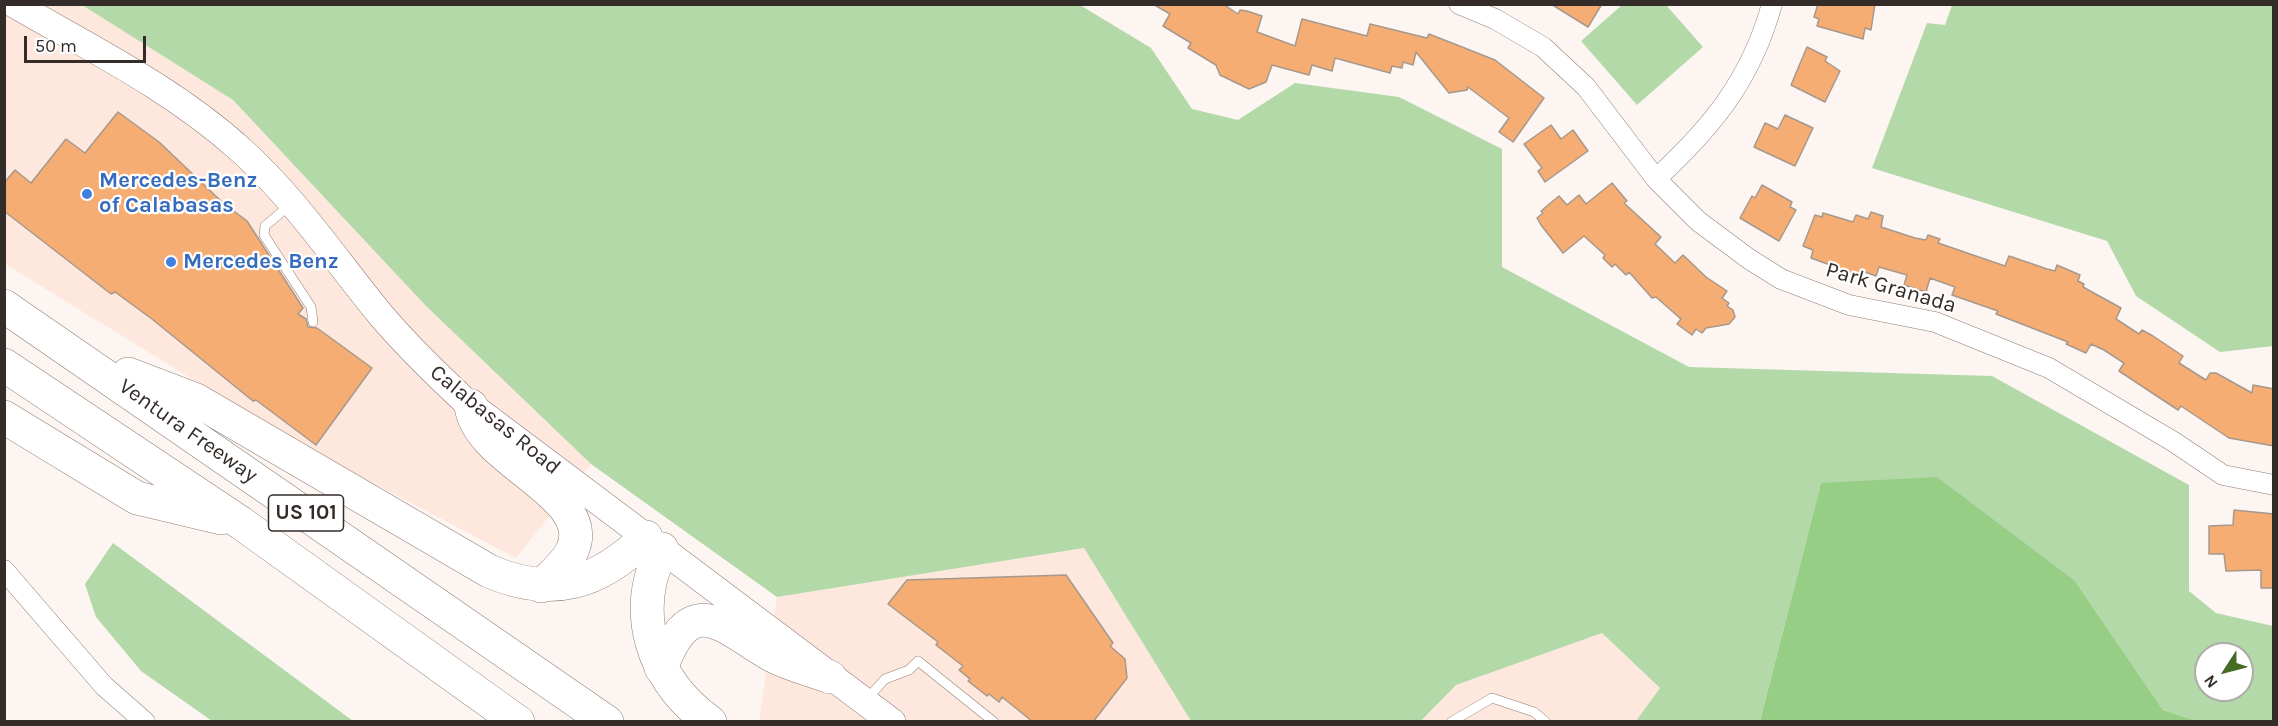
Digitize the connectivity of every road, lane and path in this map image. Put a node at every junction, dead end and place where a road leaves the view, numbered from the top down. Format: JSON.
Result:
{"nodes":[{"id":1,"x":14,"y":4,"type":"edge"},
{"id":2,"x":1459,"y":4,"type":"edge"},
{"id":3,"x":1772,"y":4,"type":"edge"},
{"id":4,"x":1656,"y":179,"type":"junction"},
{"id":5,"x":293,"y":203,"type":"junction"},
{"id":6,"x":4,"y":306,"type":"edge"},
{"id":7,"x":313,"y":322,"type":"dead end"},
{"id":8,"x":79,"y":355,"type":"junction"},
{"id":9,"x":11,"y":372,"type":"edge"},
{"id":10,"x":471,"y":406,"type":"junction"},
{"id":11,"x":4,"y":417,"type":"edge"},
{"id":12,"x":2274,"y":486,"type":"edge"},
{"id":13,"x":242,"y":524,"type":"junction"},
{"id":14,"x":654,"y":543,"type":"junction"},
{"id":15,"x":4,"y":570,"type":"edge"},
{"id":16,"x":542,"y":586,"type":"junction"},
{"id":17,"x":661,"y":668,"type":"junction"},
{"id":18,"x":830,"y":677,"type":"junction"},
{"id":19,"x":865,"y":702,"type":"junction"},
{"id":20,"x":145,"y":722,"type":"edge"},
{"id":21,"x":518,"y":722,"type":"edge"},
{"id":22,"x":607,"y":722,"type":"edge"},
{"id":23,"x":710,"y":722,"type":"edge"},
{"id":24,"x":892,"y":722,"type":"edge"},
{"id":25,"x":994,"y":722,"type":"edge"},
{"id":26,"x":1451,"y":722,"type":"edge"},
{"id":27,"x":1546,"y":722,"type":"edge"}],
"edges":[{"from":1,"to":5,"type":"main road","name":"Calabasas Road"},
{"from":2,"to":4,"type":"street","name":"Park Granada"},
{"from":3,"to":4,"type":"street"},
{"from":4,"to":12,"type":"street","name":"Park Granada"},
{"from":5,"to":7,"type":"lane"},
{"from":5,"to":10,"type":"main road","name":"Calabasas Road"},
{"from":6,"to":8,"type":"highway","name":"Ventura Freeway","number":"US 101"},
{"from":8,"to":16,"type":"highway"},
{"from":8,"to":22,"type":"highway","name":"Ventura Freeway","number":"US 101"},
{"from":9,"to":13,"type":"highway","name":"Ventura Freeway","number":"US 101"},
{"from":10,"to":14,"type":"main road","name":"Calabasas Road"},
{"from":10,"to":16,"type":"highway"},
{"from":11,"to":13,"type":"highway"},
{"from":13,"to":21,"type":"highway","name":"Ventura Freeway","number":"US 101"},
{"from":14,"to":16,"type":"highway"},
{"from":14,"to":17,"type":"highway"},
{"from":14,"to":18,"type":"main road","name":"Calabasas Road"},
{"from":15,"to":20,"type":"street"},
{"from":17,"to":18,"type":"highway"},
{"from":17,"to":23,"type":"highway"},
{"from":18,"to":19,"type":"main road","name":"Calabasas Road"},
{"from":19,"to":24,"type":"main road","name":"Calabasas Road"},
{"from":19,"to":25,"type":"lane"},
{"from":26,"to":27,"type":"lane"}]}
